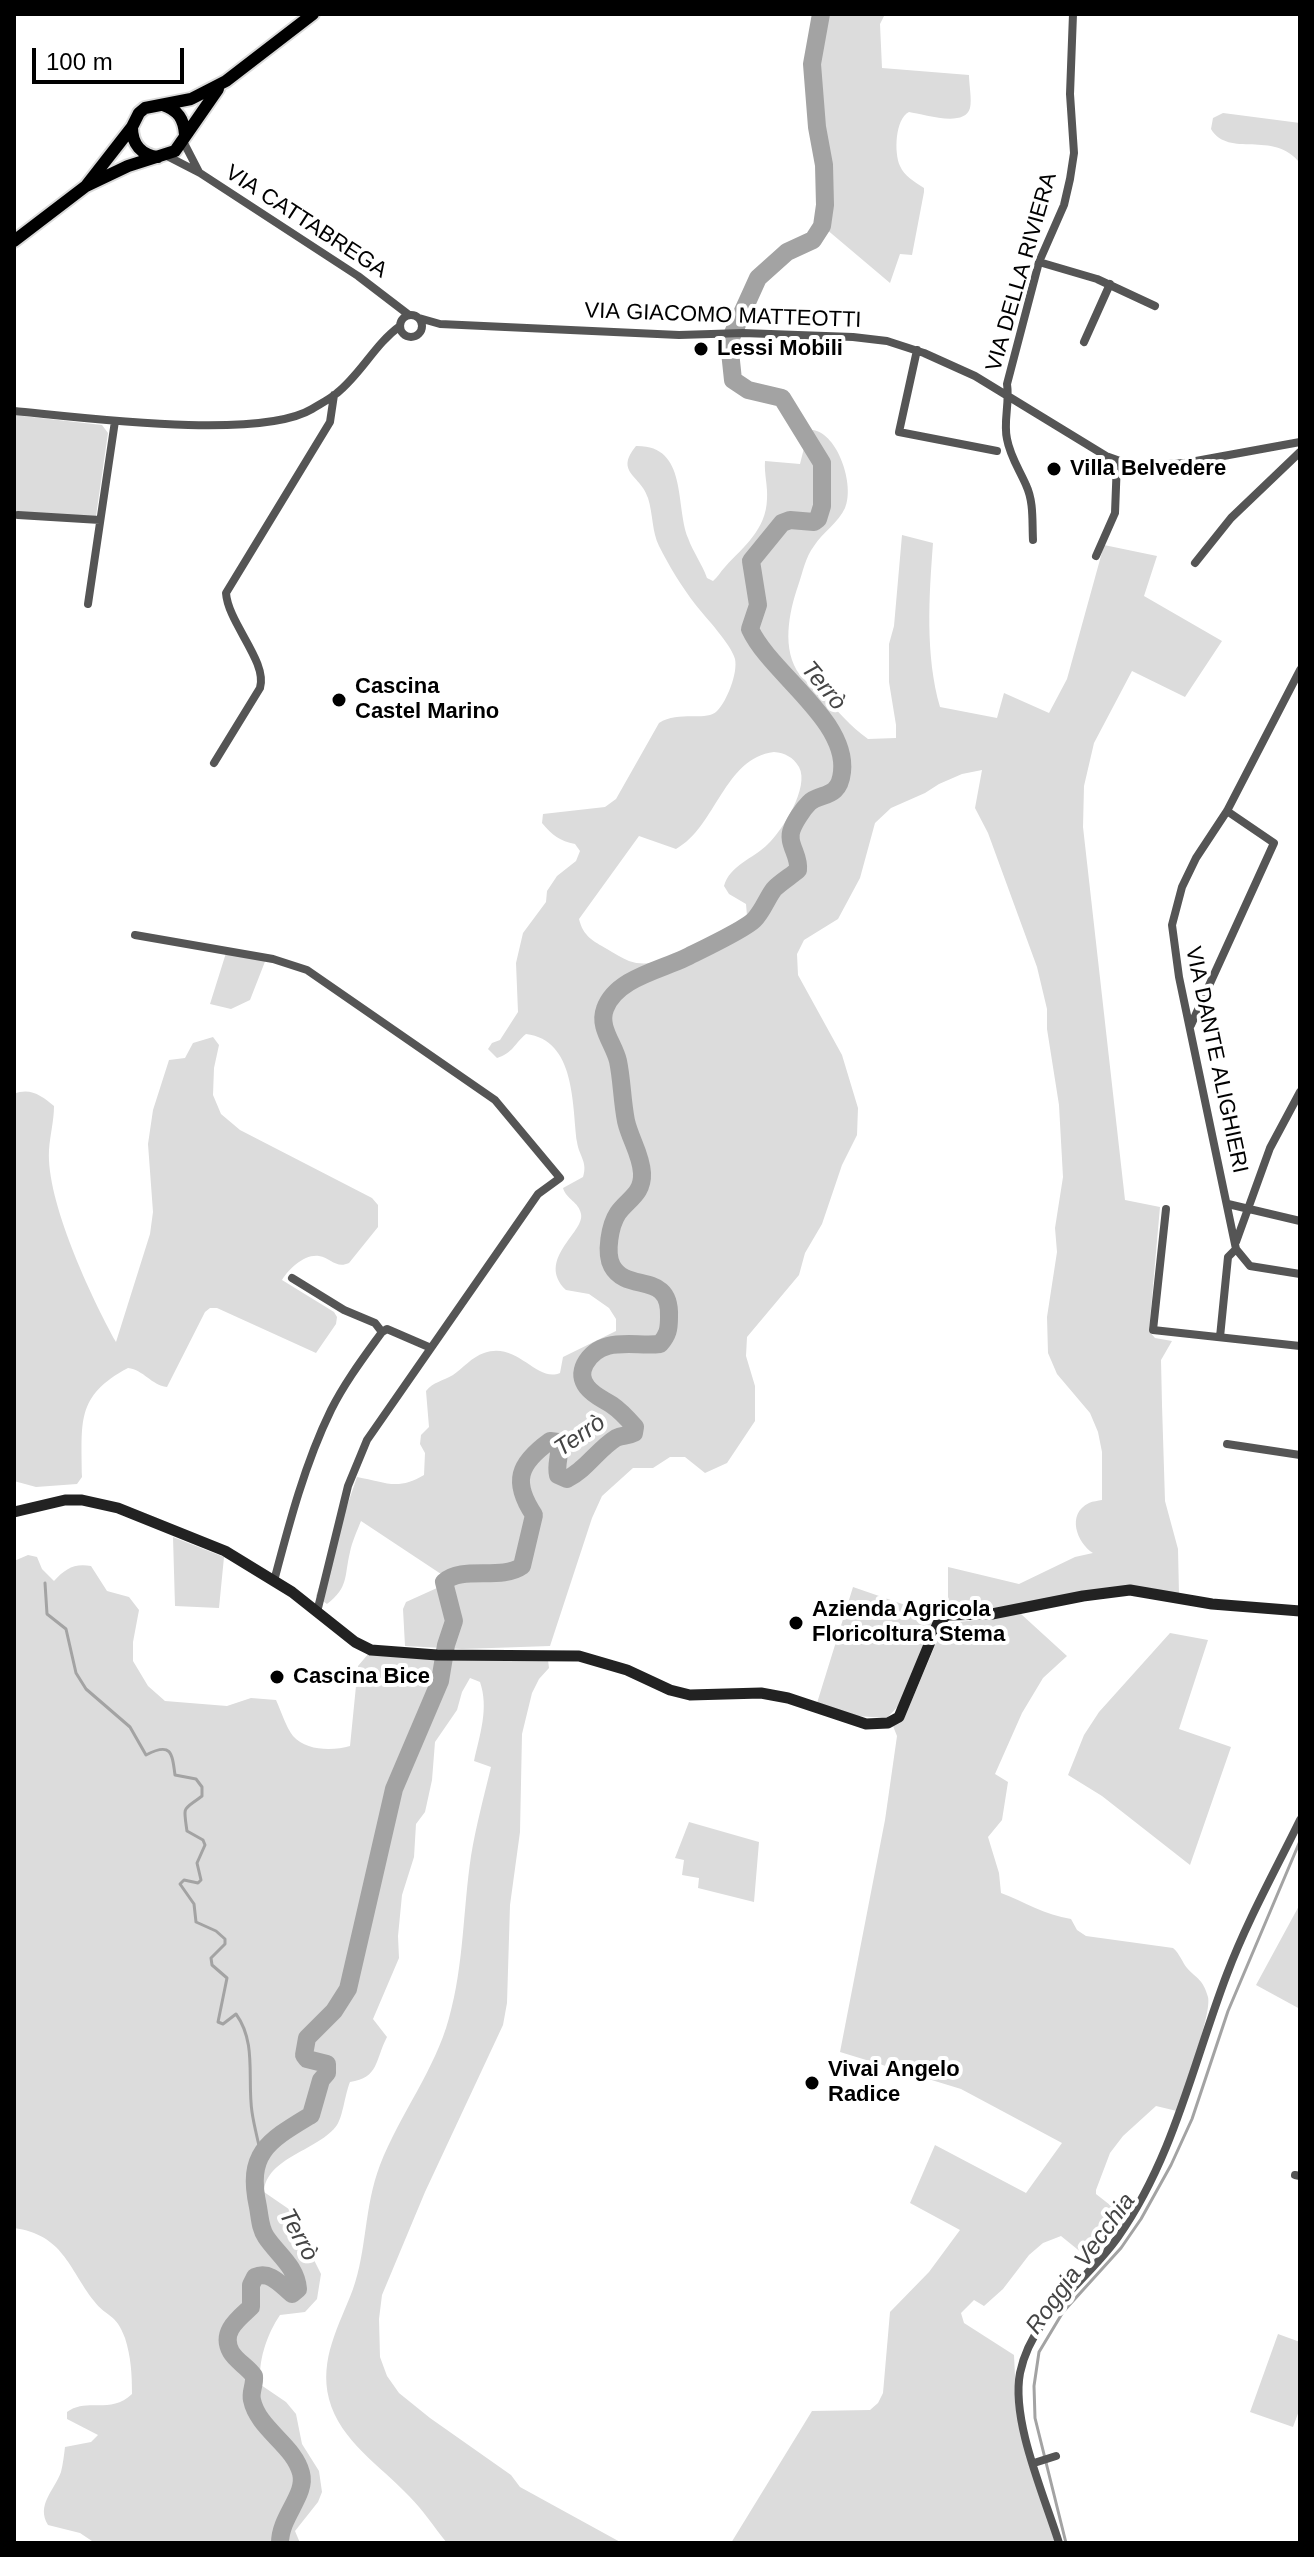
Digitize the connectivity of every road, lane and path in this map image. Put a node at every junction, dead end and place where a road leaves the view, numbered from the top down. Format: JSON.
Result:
{"nodes":[{"id":1,"x":313,"y":14,"type":"edge"},
{"id":2,"x":1073,"y":14,"type":"edge"},
{"id":3,"x":226,"y":81,"type":"junction"},
{"id":4,"x":161,"y":104,"type":"junction"},
{"id":5,"x":132,"y":127,"type":"junction"},
{"id":6,"x":184,"y":138,"type":"junction"},
{"id":7,"x":163,"y":156,"type":"junction"},
{"id":8,"x":200,"y":173,"type":"junction"},
{"id":9,"x":86,"y":186,"type":"junction"},
{"id":10,"x":14,"y":241,"type":"edge"},
{"id":11,"x":1039,"y":262,"type":"junction"},
{"id":12,"x":1110,"y":284,"type":"junction"},
{"id":13,"x":391,"y":301,"type":"junction"},
{"id":14,"x":1155,"y":306,"type":"dead end"},
{"id":15,"x":409,"y":315,"type":"junction"},
{"id":16,"x":419,"y":318,"type":"junction"},
{"id":17,"x":400,"y":324,"type":"junction"},
{"id":18,"x":440,"y":324,"type":"junction"},
{"id":19,"x":421,"y":331,"type":"junction"},
{"id":20,"x":405,"y":335,"type":"junction"},
{"id":21,"x":1084,"y":342,"type":"dead end"},
{"id":22,"x":382,"y":344,"type":"junction"},
{"id":23,"x":917,"y":350,"type":"junction"},
{"id":24,"x":334,"y":395,"type":"junction"},
{"id":25,"x":1010,"y":396,"type":"junction"},
{"id":26,"x":14,"y":411,"type":"edge"},
{"id":27,"x":115,"y":421,"type":"junction"},
{"id":28,"x":1300,"y":442,"type":"edge"},
{"id":29,"x":997,"y":451,"type":"dead end"},
{"id":30,"x":1300,"y":452,"type":"edge"},
{"id":31,"x":1117,"y":461,"type":"junction"},
{"id":32,"x":18,"y":515,"type":"dead end"},
{"id":33,"x":100,"y":520,"type":"junction"},
{"id":34,"x":1033,"y":540,"type":"dead end"},
{"id":35,"x":1096,"y":556,"type":"dead end"},
{"id":36,"x":1195,"y":563,"type":"dead end"},
{"id":37,"x":88,"y":604,"type":"dead end"},
{"id":38,"x":1300,"y":670,"type":"edge"},
{"id":39,"x":214,"y":763,"type":"dead end"},
{"id":40,"x":1227,"y":811,"type":"junction"},
{"id":41,"x":135,"y":935,"type":"dead end"},
{"id":42,"x":1190,"y":1026,"type":"junction"},
{"id":43,"x":1300,"y":1092,"type":"edge"},
{"id":44,"x":1228,"y":1204,"type":"junction"},
{"id":45,"x":1166,"y":1209,"type":"dead end"},
{"id":46,"x":1247,"y":1209,"type":"junction"},
{"id":47,"x":1300,"y":1221,"type":"edge"},
{"id":48,"x":1236,"y":1247,"type":"junction"},
{"id":49,"x":1300,"y":1274,"type":"edge"},
{"id":50,"x":292,"y":1278,"type":"dead end"},
{"id":51,"x":382,"y":1332,"type":"junction"},
{"id":52,"x":1220,"y":1337,"type":"junction"},
{"id":53,"x":1300,"y":1346,"type":"edge"},
{"id":54,"x":431,"y":1348,"type":"junction"},
{"id":55,"x":1227,"y":1444,"type":"dead end"},
{"id":56,"x":1300,"y":1455,"type":"edge"},
{"id":57,"x":14,"y":1512,"type":"edge"},
{"id":58,"x":274,"y":1581,"type":"junction"},
{"id":59,"x":1300,"y":1611,"type":"edge"},
{"id":60,"x":317,"y":1612,"type":"junction"},
{"id":61,"x":1300,"y":1820,"type":"edge"},
{"id":62,"x":1056,"y":2456,"type":"dead end"},
{"id":63,"x":1034,"y":2463,"type":"junction"},
{"id":64,"x":1059,"y":2543,"type":"edge"}],
"edges":[{"from":1,"to":3,"type":"main road"},
{"from":2,"to":11,"type":"street","name":"VIA DELLA RIVIERA"},
{"from":3,"to":4,"type":"main road"},
{"from":3,"to":6,"type":"main road"},
{"from":4,"to":5,"type":"main road"},
{"from":4,"to":6,"type":"main road"},
{"from":5,"to":7,"type":"main road"},
{"from":5,"to":9,"type":"main road"},
{"from":6,"to":7,"type":"main road"},
{"from":6,"to":8,"type":"street","name":"VIA CATTABREGA"},
{"from":7,"to":8,"type":"street","name":"VIA CATTABREGA"},
{"from":7,"to":9,"type":"main road"},
{"from":8,"to":13,"type":"street","name":"VIA CATTABREGA"},
{"from":9,"to":10,"type":"main road"},
{"from":11,"to":12,"type":"street"},
{"from":11,"to":25,"type":"street","name":"VIA DELLA RIVIERA"},
{"from":12,"to":14,"type":"street"},
{"from":12,"to":21,"type":"street"},
{"from":13,"to":15,"type":"street","name":"VIA CATTABREGA"},
{"from":13,"to":17,"type":"street","name":"VIA CATTABREGA"},
{"from":15,"to":16,"type":"street"},
{"from":15,"to":17,"type":"street"},
{"from":16,"to":18,"type":"street","name":"VIA GIACOMO MATTEOTTI"},
{"from":16,"to":19,"type":"street"},
{"from":17,"to":20,"type":"street"},
{"from":17,"to":22,"type":"street"},
{"from":18,"to":19,"type":"street","name":"VIA GIACOMO MATTEOTTI"},
{"from":18,"to":23,"type":"street","name":"VIA GIACOMO MATTEOTTI"},
{"from":19,"to":20,"type":"street"},
{"from":20,"to":22,"type":"street"},
{"from":22,"to":24,"type":"street"},
{"from":23,"to":25,"type":"street","name":"VIA GIACOMO MATTEOTTI"},
{"from":23,"to":29,"type":"street"},
{"from":24,"to":27,"type":"street"},
{"from":24,"to":39,"type":"street"},
{"from":25,"to":31,"type":"street","name":"VIA GIACOMO MATTEOTTI"},
{"from":25,"to":34,"type":"street","name":"VIA DELLA RIVIERA"},
{"from":26,"to":27,"type":"street"},
{"from":27,"to":33,"type":"street"},
{"from":28,"to":31,"type":"street","name":"VIA GIACOMO MATTEOTTI"},
{"from":30,"to":36,"type":"street"},
{"from":31,"to":35,"type":"street"},
{"from":32,"to":33,"type":"street"},
{"from":33,"to":37,"type":"street"},
{"from":38,"to":40,"type":"street","name":"VIA DANTE ALIGHIERI"},
{"from":40,"to":42,"type":"street","name":"VIA DANTE ALIGHIERI"},
{"from":40,"to":42,"type":"street"},
{"from":41,"to":54,"type":"street"},
{"from":42,"to":44,"type":"street","name":"VIA DANTE ALIGHIERI"},
{"from":43,"to":46,"type":"street"},
{"from":44,"to":46,"type":"street"},
{"from":44,"to":48,"type":"street","name":"VIA DANTE ALIGHIERI"},
{"from":45,"to":52,"type":"street"},
{"from":46,"to":47,"type":"street"},
{"from":46,"to":48,"type":"street"},
{"from":48,"to":49,"type":"street"},
{"from":48,"to":52,"type":"street"},
{"from":50,"to":51,"type":"street"},
{"from":51,"to":54,"type":"street"},
{"from":51,"to":58,"type":"street"},
{"from":52,"to":53,"type":"street"},
{"from":54,"to":60,"type":"street"},
{"from":55,"to":56,"type":"street"},
{"from":57,"to":58,"type":"street"},
{"from":58,"to":60,"type":"street"},
{"from":59,"to":60,"type":"street"},
{"from":61,"to":63,"type":"street"},
{"from":62,"to":63,"type":"street"},
{"from":63,"to":64,"type":"street"}]}
